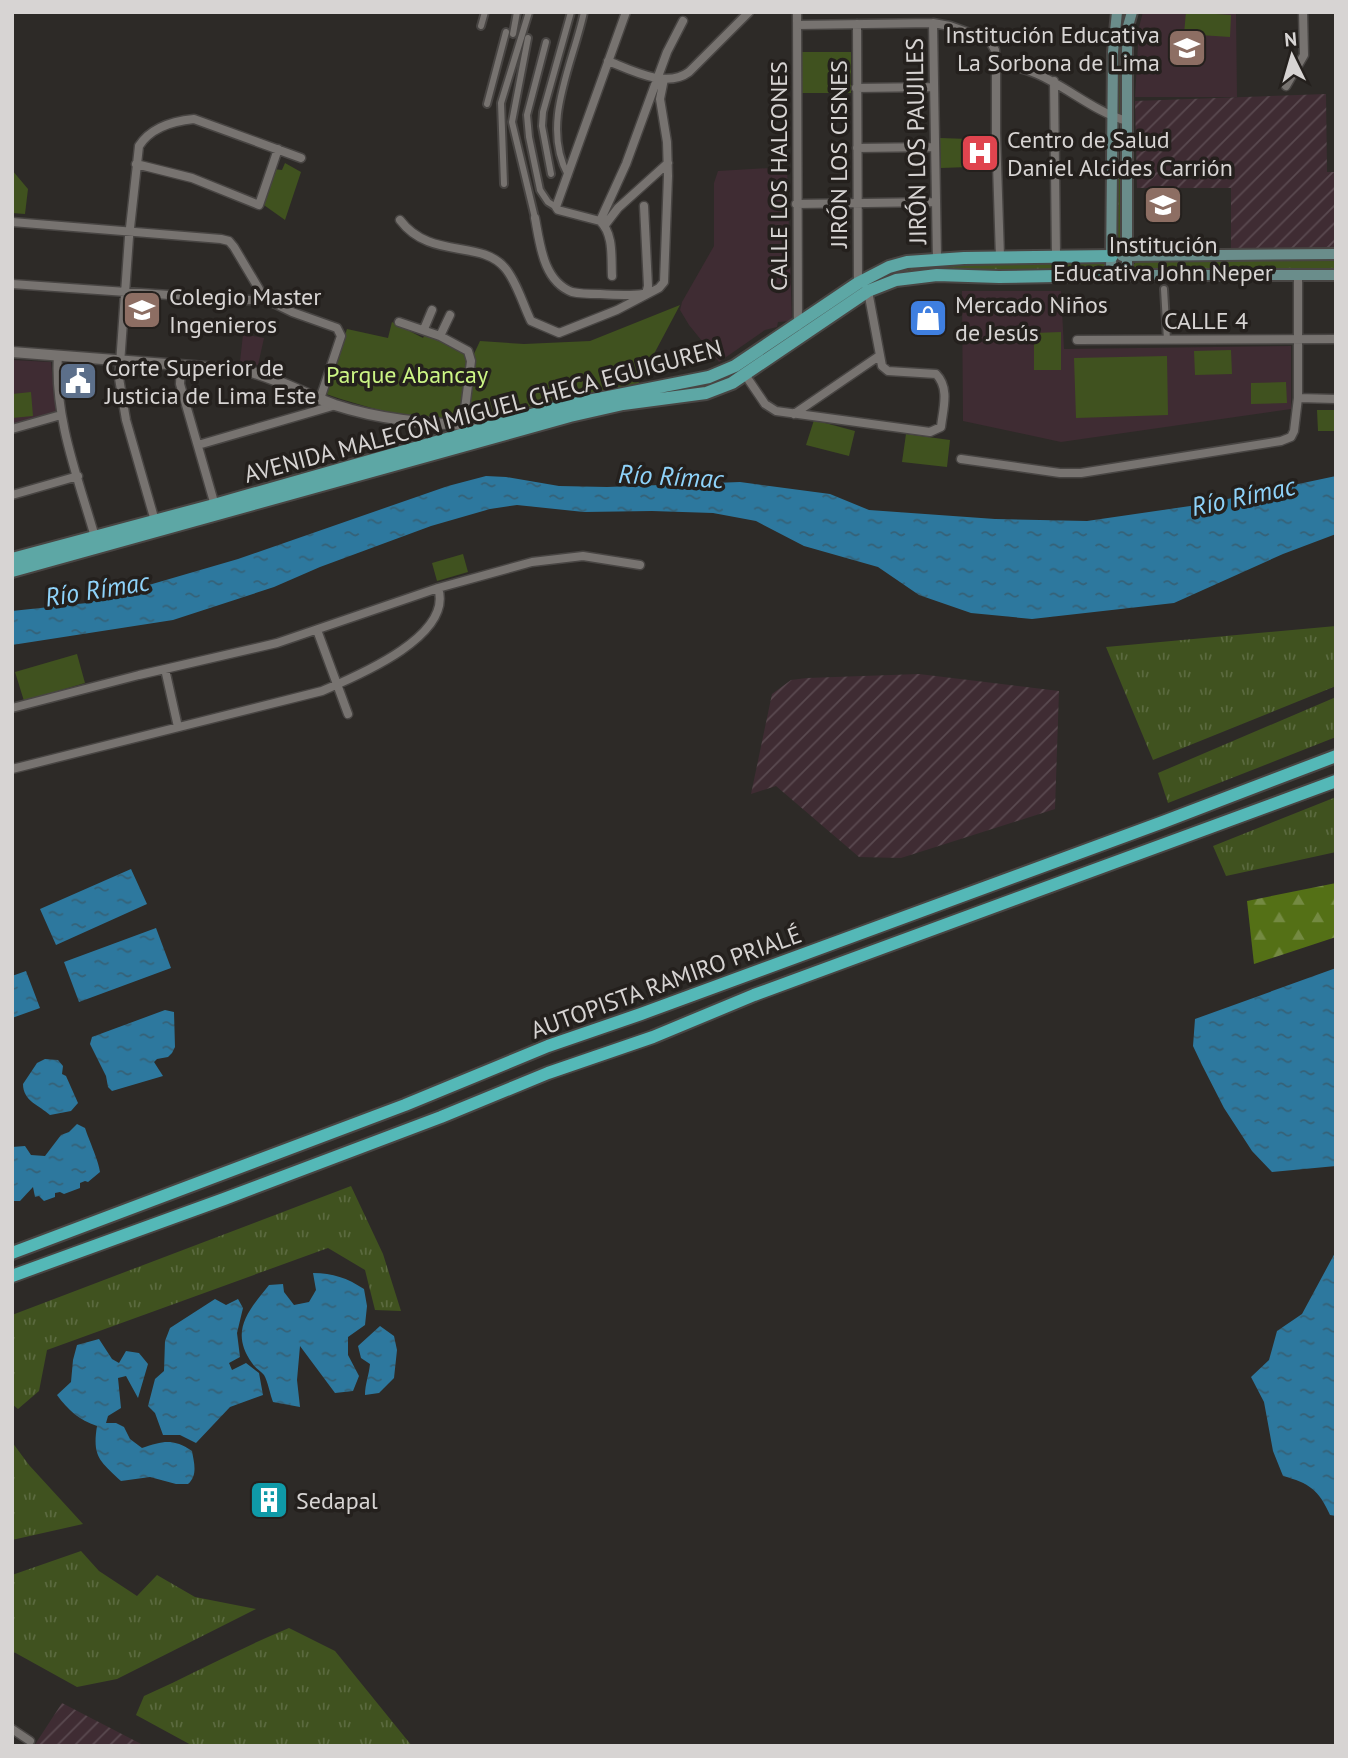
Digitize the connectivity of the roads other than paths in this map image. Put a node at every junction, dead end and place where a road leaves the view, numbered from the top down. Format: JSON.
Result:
{"nodes":[{"id":1,"x":485,"y":12,"type":"edge"},
{"id":2,"x":517,"y":12,"type":"edge"},
{"id":3,"x":529,"y":12,"type":"edge"},
{"id":4,"x":571,"y":12,"type":"edge"},
{"id":5,"x":584,"y":12,"type":"edge"},
{"id":6,"x":626,"y":12,"type":"edge"},
{"id":7,"x":749,"y":12,"type":"edge"},
{"id":8,"x":797,"y":12,"type":"edge"},
{"id":9,"x":1117,"y":12,"type":"edge"},
{"id":10,"x":1132,"y":12,"type":"edge"},
{"id":11,"x":1303,"y":12,"type":"edge"},
{"id":12,"x":683,"y":21,"type":"dead end"},
{"id":13,"x":933,"y":23,"type":"junction"},
{"id":14,"x":857,"y":24,"type":"junction"},
{"id":15,"x":797,"y":25,"type":"junction"},
{"id":16,"x":481,"y":26,"type":"dead end"},
{"id":17,"x":528,"y":37,"type":"dead end"},
{"id":18,"x":546,"y":42,"type":"dead end"},
{"id":19,"x":608,"y":61,"type":"junction"},
{"id":20,"x":996,"y":65,"type":"junction"},
{"id":21,"x":660,"y":78,"type":"junction"},
{"id":22,"x":1054,"y":81,"type":"junction"},
{"id":23,"x":1286,"y":86,"type":"dead end"},
{"id":24,"x":934,"y":87,"type":"junction"},
{"id":25,"x":856,"y":88,"type":"junction"},
{"id":26,"x":487,"y":104,"type":"dead end"},
{"id":27,"x":1112,"y":117,"type":"junction"},
{"id":28,"x":1127,"y":121,"type":"junction"},
{"id":29,"x":935,"y":147,"type":"junction"},
{"id":30,"x":857,"y":148,"type":"junction"},
{"id":31,"x":278,"y":149,"type":"junction"},
{"id":32,"x":301,"y":158,"type":"dead end"},
{"id":33,"x":667,"y":163,"type":"junction"},
{"id":34,"x":136,"y":164,"type":"junction"},
{"id":35,"x":1112,"y":171,"type":"junction"},
{"id":36,"x":1126,"y":171,"type":"junction"},
{"id":37,"x":551,"y":174,"type":"dead end"},
{"id":38,"x":568,"y":175,"type":"junction"},
{"id":39,"x":505,"y":184,"type":"dead end"},
{"id":40,"x":936,"y":202,"type":"junction"},
{"id":41,"x":858,"y":203,"type":"junction"},
{"id":42,"x":796,"y":204,"type":"junction"},
{"id":43,"x":556,"y":206,"type":"junction"},
{"id":44,"x":644,"y":206,"type":"dead end"},
{"id":45,"x":535,"y":218,"type":"joint"},
{"id":46,"x":400,"y":219,"type":"dead end"},
{"id":47,"x":12,"y":222,"type":"edge"},
{"id":48,"x":603,"y":223,"type":"junction"},
{"id":49,"x":130,"y":231,"type":"junction"},
{"id":50,"x":1336,"y":254,"type":"edge"},
{"id":51,"x":1056,"y":256,"type":"junction"},
{"id":52,"x":1112,"y":256,"type":"junction"},
{"id":53,"x":1126,"y":256,"type":"junction"},
{"id":54,"x":1000,"y":257,"type":"junction"},
{"id":55,"x":937,"y":259,"type":"junction"},
{"id":56,"x":1111,"y":275,"type":"junction"},
{"id":57,"x":1127,"y":275,"type":"junction"},
{"id":58,"x":1336,"y":275,"type":"edge"},
{"id":59,"x":612,"y":276,"type":"dead end"},
{"id":60,"x":1298,"y":276,"type":"junction"},
{"id":61,"x":12,"y":284,"type":"edge"},
{"id":62,"x":863,"y":287,"type":"junction"},
{"id":63,"x":1164,"y":289,"type":"dead end"},
{"id":64,"x":124,"y":293,"type":"junction"},
{"id":65,"x":646,"y":294,"type":"junction"},
{"id":66,"x":259,"y":296,"type":"junction"},
{"id":67,"x":432,"y":310,"type":"dead end"},
{"id":68,"x":450,"y":315,"type":"dead end"},
{"id":69,"x":398,"y":322,"type":"dead end"},
{"id":70,"x":798,"y":324,"type":"junction"},
{"id":71,"x":424,"y":329,"type":"junction"},
{"id":72,"x":440,"y":336,"type":"junction"},
{"id":73,"x":800,"y":339,"type":"junction"},
{"id":74,"x":1297,"y":339,"type":"junction"},
{"id":75,"x":1336,"y":339,"type":"edge"},
{"id":76,"x":1076,"y":340,"type":"dead end"},
{"id":77,"x":1167,"y":340,"type":"junction"},
{"id":78,"x":12,"y":352,"type":"edge"},
{"id":79,"x":58,"y":355,"type":"junction"},
{"id":80,"x":879,"y":356,"type":"junction"},
{"id":81,"x":119,"y":360,"type":"junction"},
{"id":82,"x":181,"y":365,"type":"junction"},
{"id":83,"x":746,"y":376,"type":"junction"},
{"id":84,"x":1298,"y":398,"type":"junction"},
{"id":85,"x":1336,"y":398,"type":"edge"},
{"id":86,"x":320,"y":399,"type":"junction"},
{"id":87,"x":336,"y":405,"type":"junction"},
{"id":88,"x":794,"y":414,"type":"junction"},
{"id":89,"x":61,"y":415,"type":"junction"},
{"id":90,"x":541,"y":424,"type":"junction"},
{"id":91,"x":463,"y":425,"type":"junction"},
{"id":92,"x":499,"y":425,"type":"junction"},
{"id":93,"x":12,"y":429,"type":"edge"},
{"id":94,"x":198,"y":445,"type":"junction"},
{"id":95,"x":961,"y":459,"type":"dead end"},
{"id":96,"x":78,"y":477,"type":"junction"},
{"id":97,"x":12,"y":495,"type":"edge"},
{"id":98,"x":216,"y":510,"type":"junction"},
{"id":99,"x":155,"y":521,"type":"junction"},
{"id":100,"x":95,"y":537,"type":"junction"},
{"id":101,"x":12,"y":559,"type":"edge"},
{"id":102,"x":639,"y":565,"type":"dead end"},
{"id":103,"x":12,"y":571,"type":"edge"},
{"id":104,"x":438,"y":588,"type":"junction"},
{"id":105,"x":317,"y":630,"type":"junction"},
{"id":106,"x":165,"y":669,"type":"junction"},
{"id":107,"x":336,"y":685,"type":"junction"},
{"id":108,"x":12,"y":708,"type":"edge"},
{"id":109,"x":348,"y":714,"type":"dead end"},
{"id":110,"x":178,"y":727,"type":"junction"},
{"id":111,"x":1336,"y":756,"type":"edge"},
{"id":112,"x":12,"y":769,"type":"edge"},
{"id":113,"x":1336,"y":781,"type":"edge"},
{"id":114,"x":12,"y":1253,"type":"edge"},
{"id":115,"x":12,"y":1276,"type":"edge"},
{"id":116,"x":12,"y":1729,"type":"edge"},
{"id":117,"x":30,"y":1741,"type":"dead end"}],
"edges":[{"from":1,"to":16,"type":"street"},
{"from":2,"to":26,"type":"street"},
{"from":3,"to":39,"type":"street"},
{"from":4,"to":37,"type":"street"},
{"from":5,"to":38,"type":"street"},
{"from":6,"to":19,"type":"street"},
{"from":7,"to":21,"type":"street"},
{"from":8,"to":15,"type":"street","name":"CALLE LOS HALCONES"},
{"from":9,"to":27,"type":"main road"},
{"from":10,"to":28,"type":"main road"},
{"from":11,"to":23,"type":"street"},
{"from":12,"to":21,"type":"street"},
{"from":13,"to":14,"type":"street"},
{"from":13,"to":20,"type":"street"},
{"from":13,"to":24,"type":"street","name":"JIRÓN LOS PAUJILES"},
{"from":14,"to":15,"type":"street"},
{"from":14,"to":25,"type":"street","name":"JIRÓN LOS CISNES"},
{"from":15,"to":42,"type":"street","name":"CALLE LOS HALCONES"},
{"from":17,"to":45,"type":"street"},
{"from":18,"to":43,"type":"street"},
{"from":19,"to":21,"type":"street"},
{"from":19,"to":38,"type":"street"},
{"from":20,"to":22,"type":"street"},
{"from":20,"to":54,"type":"street"},
{"from":21,"to":33,"type":"street"},
{"from":21,"to":48,"type":"street"},
{"from":22,"to":27,"type":"street"},
{"from":22,"to":51,"type":"street"},
{"from":24,"to":25,"type":"street"},
{"from":24,"to":29,"type":"street","name":"JIRÓN LOS PAUJILES"},
{"from":25,"to":30,"type":"street","name":"JIRÓN LOS CISNES"},
{"from":27,"to":28,"type":"street"},
{"from":27,"to":35,"type":"main road"},
{"from":28,"to":36,"type":"main road"},
{"from":29,"to":30,"type":"street"},
{"from":29,"to":40,"type":"street","name":"JIRÓN LOS PAUJILES"},
{"from":30,"to":41,"type":"street","name":"JIRÓN LOS CISNES"},
{"from":31,"to":32,"type":"street"},
{"from":31,"to":34,"type":"street"},
{"from":31,"to":34,"type":"street"},
{"from":33,"to":48,"type":"street"},
{"from":33,"to":65,"type":"street"},
{"from":34,"to":49,"type":"street"},
{"from":35,"to":36,"type":"main road"},
{"from":35,"to":52,"type":"main road"},
{"from":36,"to":53,"type":"main road"},
{"from":38,"to":43,"type":"street"},
{"from":40,"to":41,"type":"street"},
{"from":40,"to":55,"type":"street","name":"JIRÓN LOS PAUJILES"},
{"from":41,"to":42,"type":"street"},
{"from":41,"to":62,"type":"street","name":"JIRÓN LOS CISNES"},
{"from":42,"to":70,"type":"street","name":"CALLE LOS HALCONES"},
{"from":43,"to":48,"type":"street"},
{"from":44,"to":65,"type":"street"},
{"from":45,"to":65,"type":"street"},
{"from":46,"to":65,"type":"street"},
{"from":47,"to":49,"type":"street"},
{"from":48,"to":59,"type":"street"},
{"from":49,"to":64,"type":"street"},
{"from":49,"to":66,"type":"street"},
{"from":50,"to":53,"type":"main road"},
{"from":51,"to":52,"type":"main road","name":"AVENIDA MALECÓN MIGUEL CHECA EGUIGUREN"},
{"from":51,"to":54,"type":"main road","name":"AVENIDA MALECÓN MIGUEL CHECA EGUIGUREN"},
{"from":52,"to":53,"type":"main road"},
{"from":52,"to":56,"type":"main road"},
{"from":53,"to":57,"type":"main road"},
{"from":54,"to":55,"type":"main road","name":"AVENIDA MALECÓN MIGUEL CHECA EGUIGUREN"},
{"from":55,"to":62,"type":"main road","name":"AVENIDA MALECÓN MIGUEL CHECA EGUIGUREN"},
{"from":56,"to":57,"type":"main road"},
{"from":56,"to":62,"type":"main road","name":"AVENIDA MALECÓN MIGUEL CHECA EGUIGUREN"},
{"from":57,"to":60,"type":"main road"},
{"from":58,"to":60,"type":"main road"},
{"from":60,"to":74,"type":"street"},
{"from":61,"to":64,"type":"street"},
{"from":62,"to":70,"type":"main road","name":"AVENIDA MALECÓN MIGUEL CHECA EGUIGUREN"},
{"from":62,"to":73,"type":"main road","name":"AVENIDA MALECÓN MIGUEL CHECA EGUIGUREN"},
{"from":62,"to":80,"type":"street","name":"JIRÓN LOS CISNES"},
{"from":63,"to":77,"type":"street"},
{"from":64,"to":66,"type":"street"},
{"from":64,"to":81,"type":"street"},
{"from":66,"to":86,"type":"street"},
{"from":67,"to":71,"type":"street"},
{"from":68,"to":72,"type":"street"},
{"from":69,"to":71,"type":"street"},
{"from":70,"to":73,"type":"street","name":"CALLE LOS HALCONES"},
{"from":70,"to":92,"type":"main road","name":"AVENIDA MALECÓN MIGUEL CHECA EGUIGUREN"},
{"from":71,"to":72,"type":"street"},
{"from":72,"to":91,"type":"street"},
{"from":73,"to":83,"type":"main road","name":"AVENIDA MALECÓN MIGUEL CHECA EGUIGUREN"},
{"from":74,"to":75,"type":"street","name":"CALLE 4"},
{"from":74,"to":77,"type":"street","name":"CALLE 4"},
{"from":74,"to":84,"type":"street"},
{"from":76,"to":77,"type":"street","name":"CALLE 4"},
{"from":78,"to":79,"type":"street"},
{"from":79,"to":81,"type":"street"},
{"from":79,"to":89,"type":"street"},
{"from":80,"to":88,"type":"street"},
{"from":80,"to":88,"type":"street"},
{"from":81,"to":82,"type":"street"},
{"from":81,"to":99,"type":"street"},
{"from":82,"to":86,"type":"street"},
{"from":82,"to":94,"type":"street"},
{"from":83,"to":88,"type":"street"},
{"from":83,"to":90,"type":"main road","name":"AVENIDA MALECÓN MIGUEL CHECA EGUIGUREN"},
{"from":84,"to":85,"type":"street"},
{"from":84,"to":95,"type":"street"},
{"from":86,"to":87,"type":"street"},
{"from":87,"to":91,"type":"street"},
{"from":87,"to":94,"type":"street"},
{"from":89,"to":93,"type":"street"},
{"from":89,"to":96,"type":"street"},
{"from":90,"to":92,"type":"street"},
{"from":90,"to":98,"type":"main road","name":"AVENIDA MALECÓN MIGUEL CHECA EGUIGUREN"},
{"from":91,"to":92,"type":"street"},
{"from":92,"to":98,"type":"main road","name":"AVENIDA MALECÓN MIGUEL CHECA EGUIGUREN"},
{"from":94,"to":98,"type":"street"},
{"from":96,"to":97,"type":"street"},
{"from":96,"to":100,"type":"street"},
{"from":98,"to":99,"type":"main road","name":"AVENIDA MALECÓN MIGUEL CHECA EGUIGUREN"},
{"from":98,"to":103,"type":"main road","name":"AVENIDA MALECÓN MIGUEL CHECA EGUIGUREN"},
{"from":99,"to":100,"type":"main road","name":"AVENIDA MALECÓN MIGUEL CHECA EGUIGUREN"},
{"from":100,"to":101,"type":"main road","name":"AVENIDA MALECÓN MIGUEL CHECA EGUIGUREN"},
{"from":102,"to":104,"type":"street"},
{"from":104,"to":105,"type":"street"},
{"from":104,"to":107,"type":"street"},
{"from":105,"to":106,"type":"street"},
{"from":105,"to":107,"type":"street"},
{"from":106,"to":108,"type":"street"},
{"from":106,"to":110,"type":"street"},
{"from":107,"to":109,"type":"street"},
{"from":107,"to":110,"type":"street"},
{"from":110,"to":112,"type":"street"},
{"from":111,"to":114,"type":"highway","name":"AUTOPISTA RAMIRO PRIALÉ"},
{"from":113,"to":115,"type":"highway","name":"AUTOPISTA RAMIRO PRIALÉ"},
{"from":116,"to":117,"type":"street"}]}
